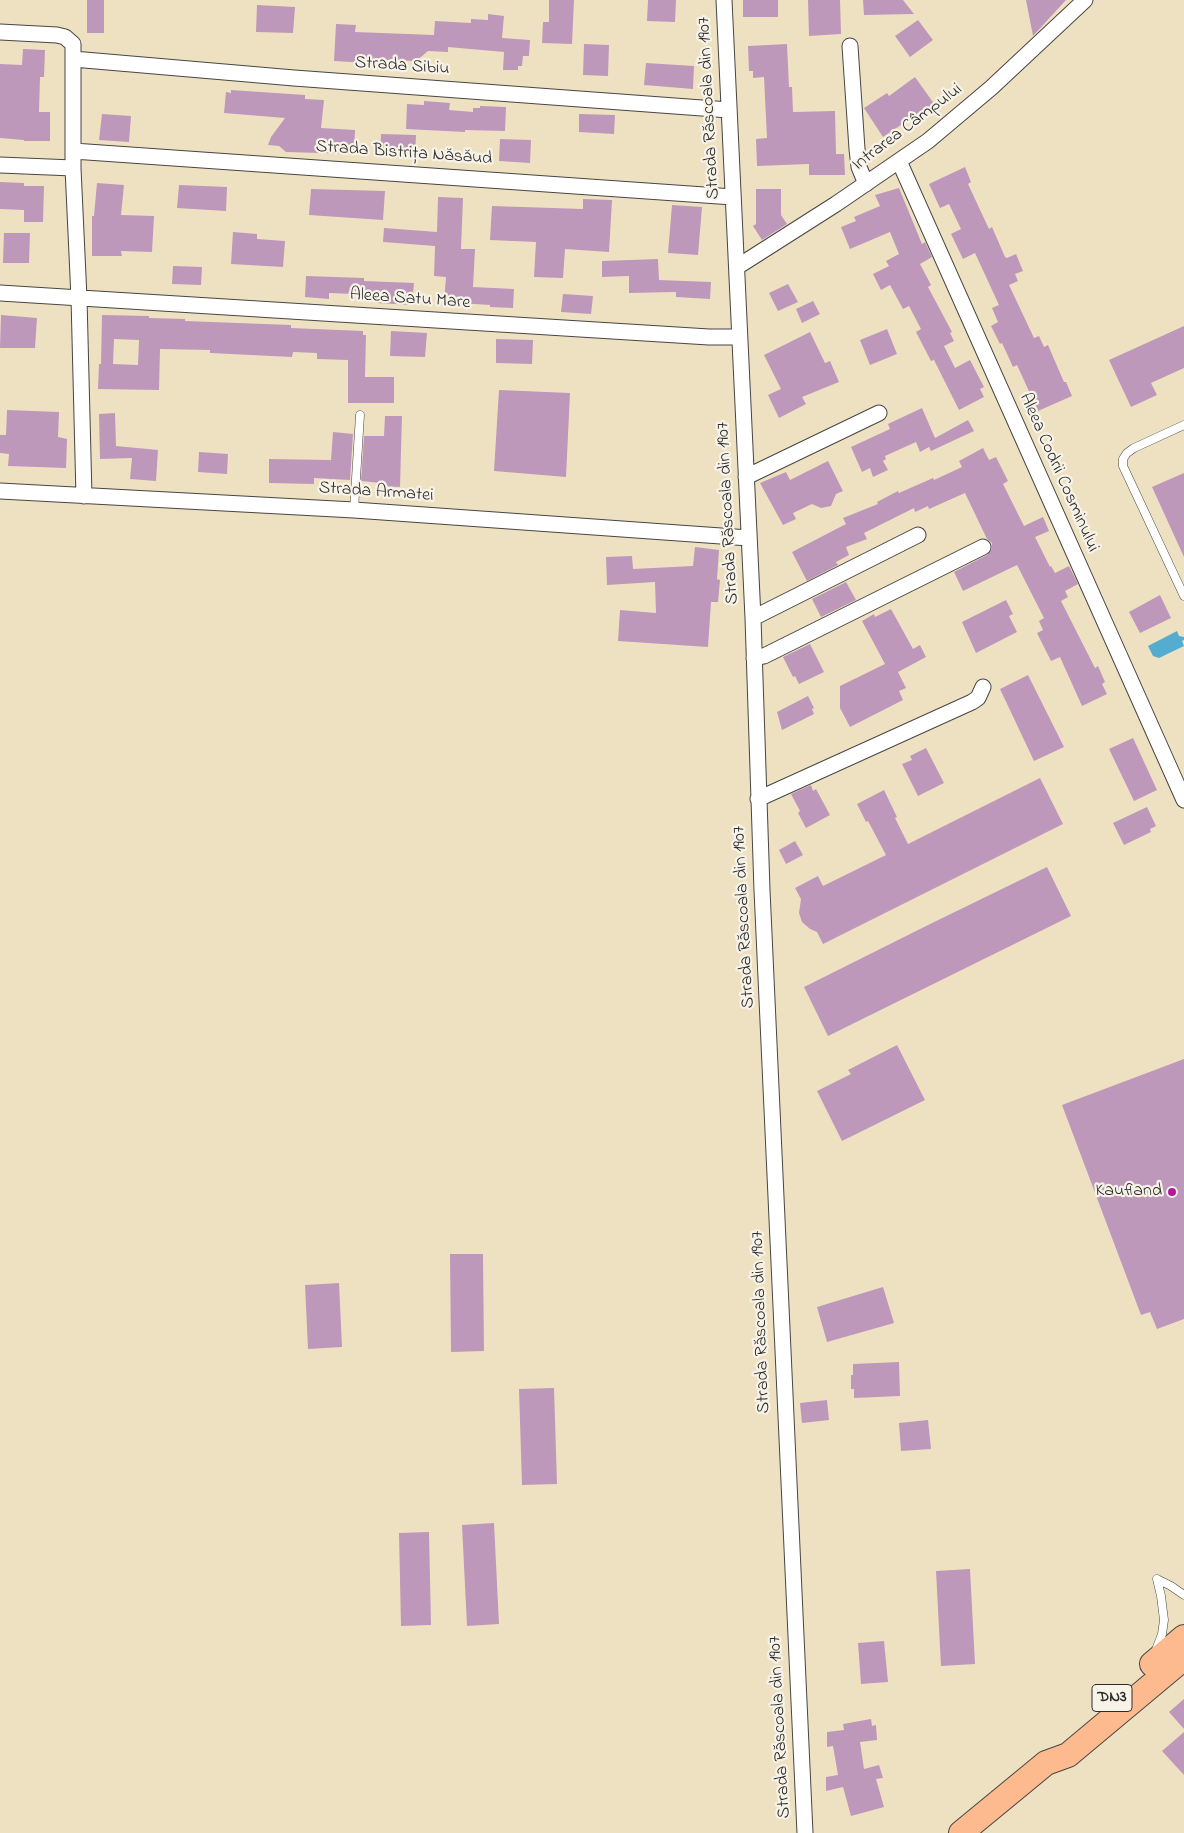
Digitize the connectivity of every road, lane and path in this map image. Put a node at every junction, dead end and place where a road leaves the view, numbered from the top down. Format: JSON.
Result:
{"nodes":[{"id":1,"x":724,"y":0,"type":"edge"},
{"id":2,"x":1085,"y":0,"type":"edge"},
{"id":3,"x":0,"y":32,"type":"edge"},
{"id":4,"x":850,"y":46,"type":"dead end"},
{"id":5,"x":73,"y":59,"type":"junction"},
{"id":6,"x":729,"y":110,"type":"junction"},
{"id":7,"x":73,"y":151,"type":"junction"},
{"id":8,"x":899,"y":161,"type":"junction"},
{"id":9,"x":0,"y":165,"type":"edge"},
{"id":10,"x":73,"y":168,"type":"junction"},
{"id":11,"x":866,"y":184,"type":"junction"},
{"id":12,"x":733,"y":197,"type":"junction"},
{"id":13,"x":737,"y":267,"type":"junction"},
{"id":14,"x":0,"y":293,"type":"edge"},
{"id":15,"x":79,"y":298,"type":"junction"},
{"id":16,"x":740,"y":337,"type":"junction"},
{"id":17,"x":878,"y":413,"type":"dead end"},
{"id":18,"x":360,"y":415,"type":"dead end"},
{"id":19,"x":1184,"y":425,"type":"edge"},
{"id":20,"x":746,"y":477,"type":"junction"},
{"id":21,"x":0,"y":491,"type":"edge"},
{"id":22,"x":84,"y":496,"type":"junction"},
{"id":23,"x":354,"y":510,"type":"junction"},
{"id":24,"x":918,"y":535,"type":"dead end"},
{"id":25,"x":749,"y":538,"type":"junction"},
{"id":26,"x":983,"y":547,"type":"dead end"},
{"id":27,"x":1184,"y":596,"type":"edge"},
{"id":28,"x":753,"y":618,"type":"junction"},
{"id":29,"x":754,"y":658,"type":"junction"},
{"id":30,"x":983,"y":687,"type":"dead end"},
{"id":31,"x":758,"y":799,"type":"junction"},
{"id":32,"x":1184,"y":800,"type":"edge"},
{"id":33,"x":1184,"y":1595,"type":"edge"},
{"id":34,"x":1184,"y":1637,"type":"edge"},
{"id":35,"x":1183,"y":1659,"type":"edge"},
{"id":36,"x":1147,"y":1668,"type":"junction"},
{"id":37,"x":1046,"y":1763,"type":"junction"},
{"id":38,"x":804,"y":1833,"type":"edge"},
{"id":39,"x":961,"y":1833,"type":"edge"}],
"edges":[{"from":1,"to":6,"type":"street","name":"Strada Răscoala din 1907"},
{"from":2,"to":8,"type":"street","name":"Intrarea Câmpului"},
{"from":3,"to":5,"type":"street"},
{"from":4,"to":11,"type":"street"},
{"from":5,"to":6,"type":"street","name":"Strada Sibiu"},
{"from":5,"to":7,"type":"street"},
{"from":6,"to":12,"type":"street","name":"Strada Răscoala din 1907"},
{"from":7,"to":10,"type":"street"},
{"from":7,"to":12,"type":"street","name":"Strada Bistrița Năsăud"},
{"from":8,"to":11,"type":"street","name":"Intrarea Câmpului"},
{"from":8,"to":32,"type":"street","name":"Aleea Codrii Cosminului"},
{"from":9,"to":10,"type":"street"},
{"from":10,"to":15,"type":"street"},
{"from":11,"to":13,"type":"street","name":"Intrarea Câmpului"},
{"from":12,"to":13,"type":"street","name":"Strada Răscoala din 1907"},
{"from":13,"to":16,"type":"street","name":"Strada Răscoala din 1907"},
{"from":14,"to":15,"type":"street","name":"Aleea Satu Mare"},
{"from":15,"to":16,"type":"street","name":"Aleea Satu Mare"},
{"from":15,"to":22,"type":"street"},
{"from":16,"to":20,"type":"street","name":"Strada Răscoala din 1907"},
{"from":17,"to":20,"type":"street"},
{"from":18,"to":23,"type":"lane"},
{"from":19,"to":27,"type":"lane"},
{"from":20,"to":25,"type":"street","name":"Strada Răscoala din 1907"},
{"from":21,"to":22,"type":"street","name":"Strada Armatei"},
{"from":22,"to":23,"type":"street","name":"Strada Armatei"},
{"from":23,"to":25,"type":"street","name":"Strada Armatei"},
{"from":24,"to":28,"type":"street"},
{"from":25,"to":28,"type":"street","name":"Strada Răscoala din 1907"},
{"from":26,"to":29,"type":"street"},
{"from":28,"to":29,"type":"street","name":"Strada Răscoala din 1907"},
{"from":29,"to":31,"type":"street","name":"Strada Răscoala din 1907"},
{"from":30,"to":31,"type":"street"},
{"from":31,"to":38,"type":"street","name":"Strada Răscoala din 1907"},
{"from":33,"to":36,"type":"lane"},
{"from":34,"to":36,"type":"main road","number":"DN3"},
{"from":35,"to":37,"type":"main road","number":"DN3"},
{"from":36,"to":37,"type":"main road","number":"DN3"},
{"from":37,"to":39,"type":"main road","number":"DN3"}]}
